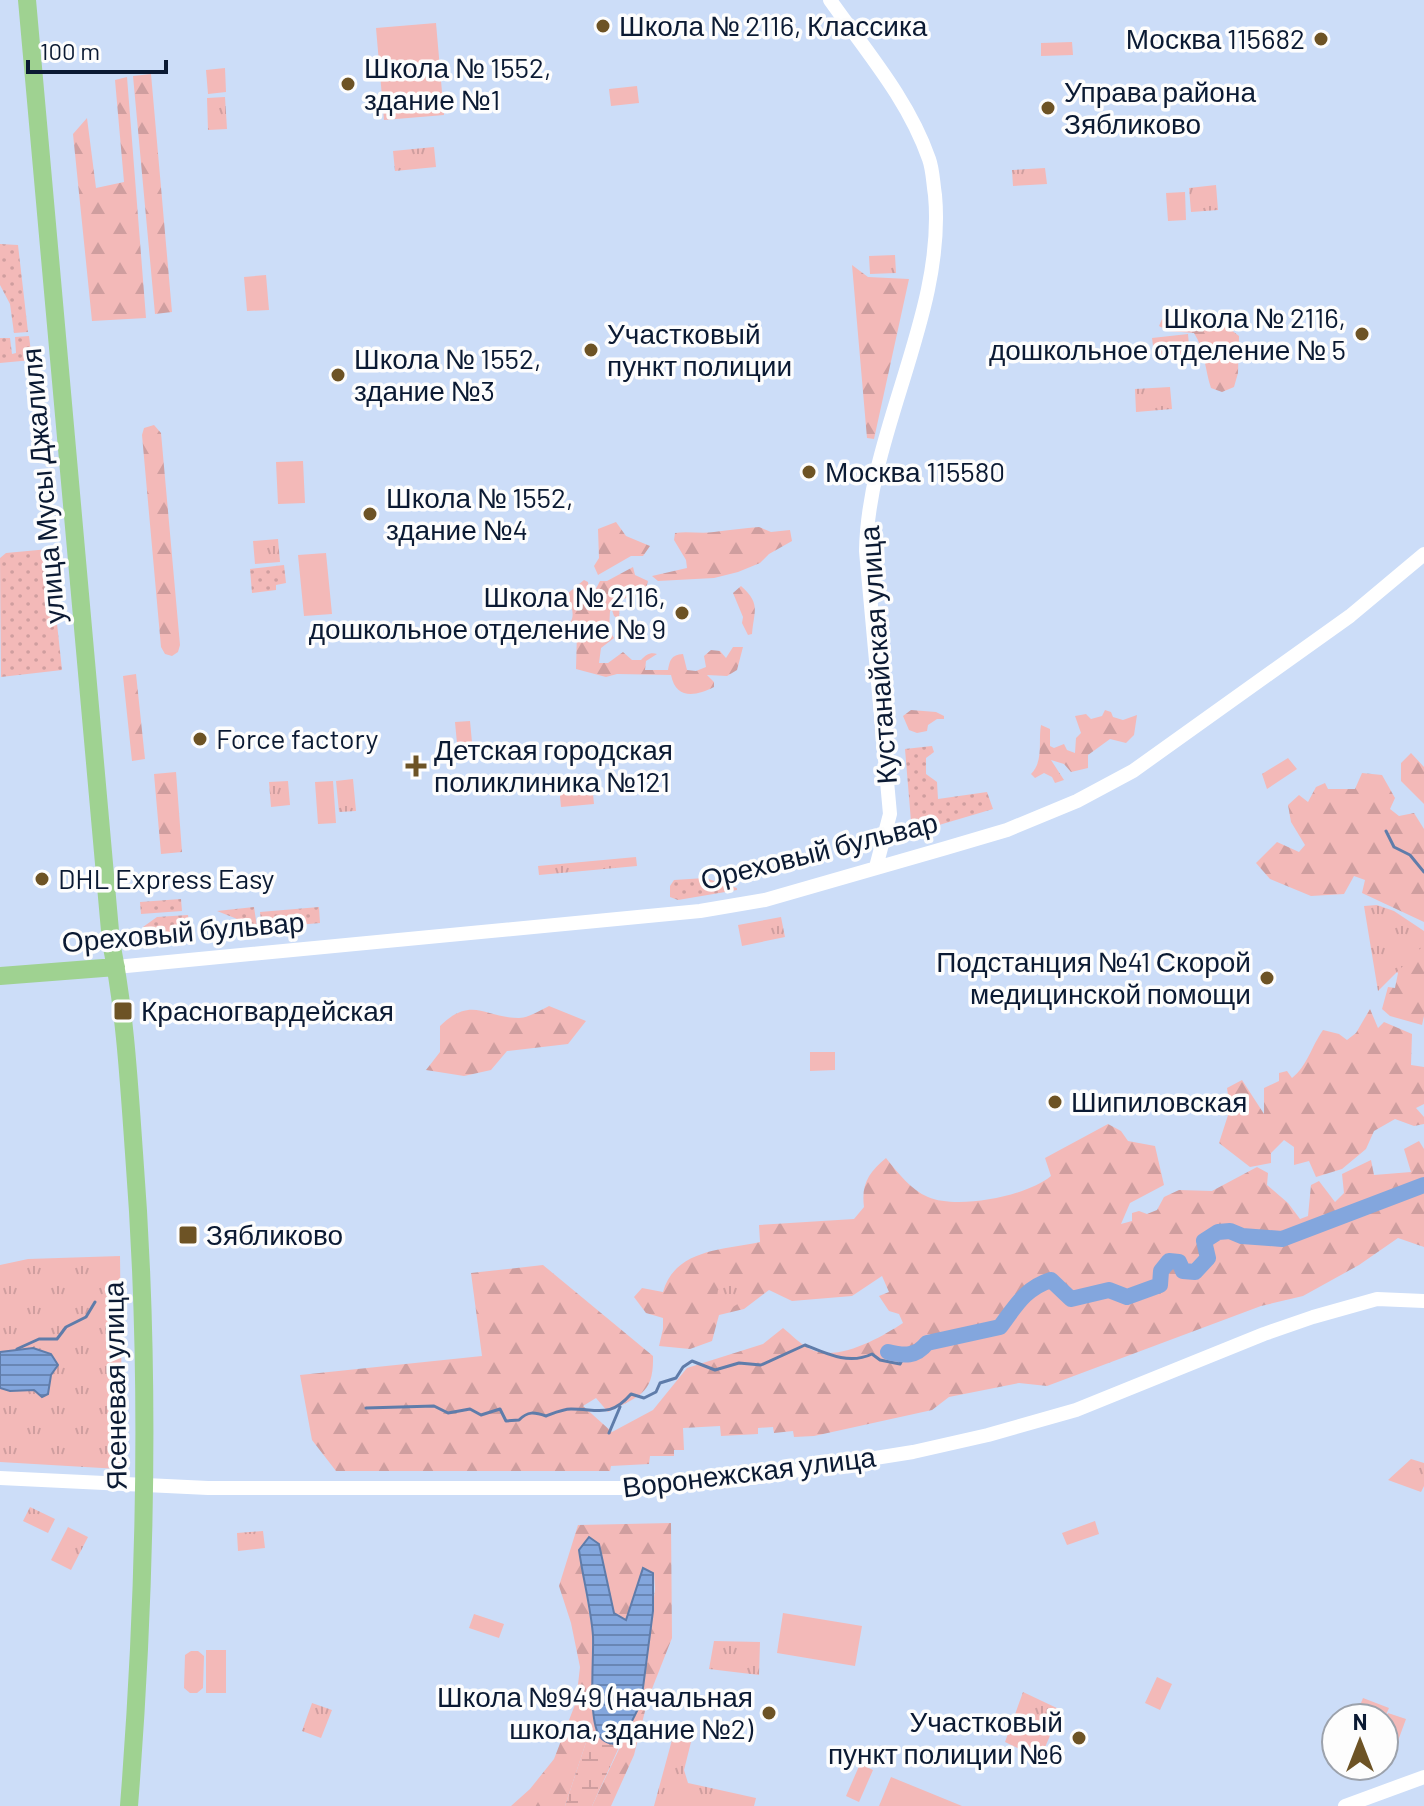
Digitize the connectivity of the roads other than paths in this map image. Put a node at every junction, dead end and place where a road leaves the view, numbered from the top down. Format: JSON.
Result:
{"nodes":[{"id":1,"x":27,"y":0,"type":"edge"},
{"id":2,"x":830,"y":0,"type":"edge"},
{"id":3,"x":1424,"y":554,"type":"edge"},
{"id":4,"x":876,"y":867,"type":"junction"},
{"id":5,"x":116,"y":967,"type":"junction"},
{"id":6,"x":0,"y":976,"type":"edge"},
{"id":7,"x":1424,"y":1301,"type":"edge"},
{"id":8,"x":0,"y":1478,"type":"edge"},
{"id":9,"x":144,"y":1487,"type":"junction"},
{"id":10,"x":1424,"y":1777,"type":"edge"},
{"id":11,"x":129,"y":1806,"type":"edge"},
{"id":12,"x":1345,"y":1806,"type":"edge"}],
"edges":[{"from":1,"to":5,"type":"main road","name":"улица Мусы Джалиля"},
{"from":2,"to":4,"type":"street","name":"Кустанайская улица"},
{"from":3,"to":4,"type":"street","name":"Ореховый бульвар"},
{"from":4,"to":5,"type":"street","name":"Ореховый бульвар"},
{"from":5,"to":6,"type":"main road","name":"Ореховый бульвар"},
{"from":5,"to":9,"type":"main road","name":"Ясеневая улица"},
{"from":7,"to":9,"type":"street","name":"Воронежская улица"},
{"from":8,"to":9,"type":"street","name":"Воронежская улица"},
{"from":9,"to":11,"type":"main road","name":"Ясеневая улица"},
{"from":10,"to":12,"type":"street"}]}
